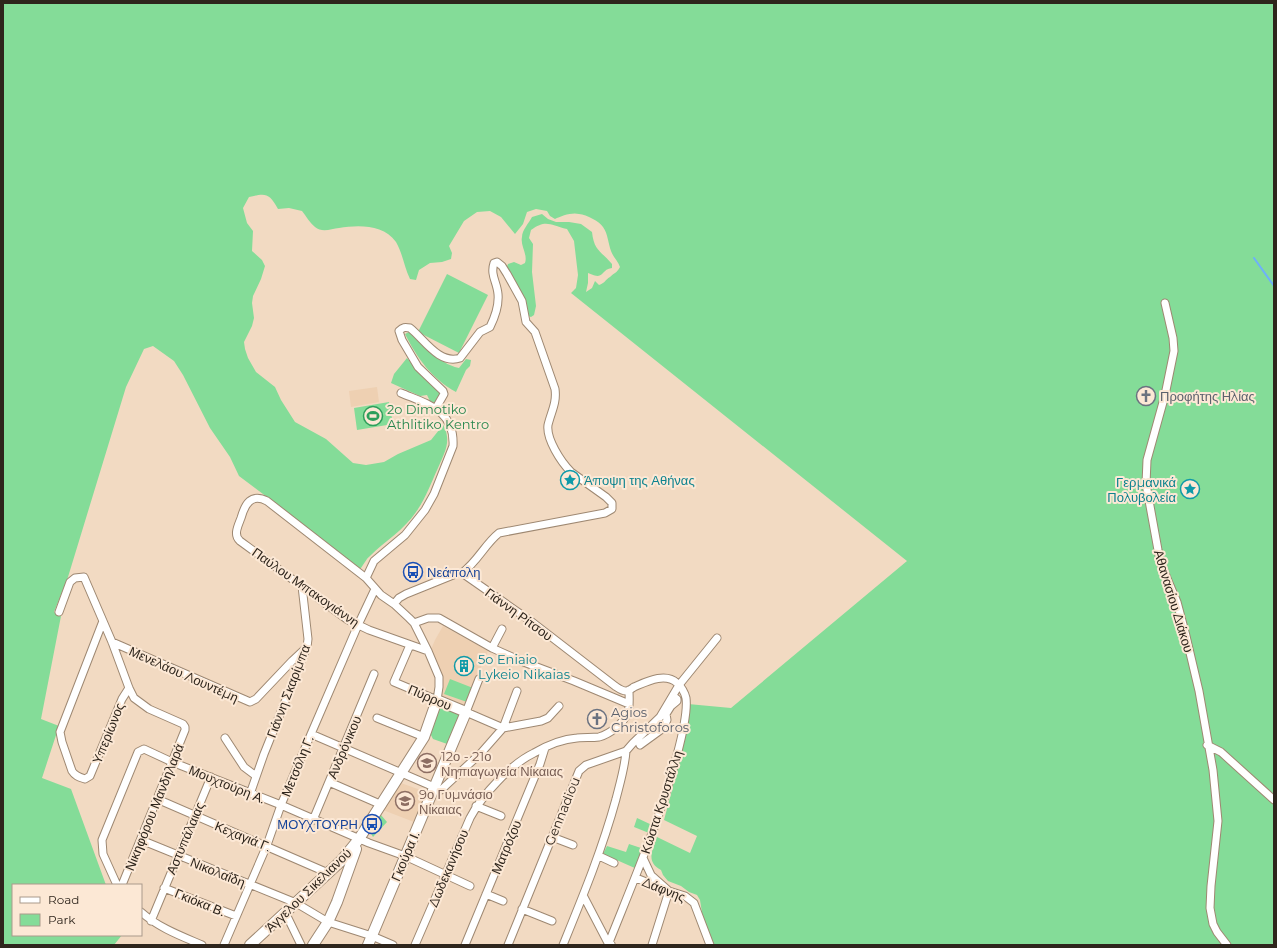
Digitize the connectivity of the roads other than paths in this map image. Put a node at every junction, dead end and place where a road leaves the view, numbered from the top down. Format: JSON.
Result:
{"nodes":[{"id":1,"x":1165,"y":303,"type":"dead end"},
{"id":2,"x":400,"y":393,"type":"dead end"},
{"id":3,"x":436,"y":408,"type":"junction"},
{"id":4,"x":462,"y":573,"type":"junction"},
{"id":5,"x":366,"y":578,"type":"junction"},
{"id":6,"x":302,"y":586,"type":"junction"},
{"id":7,"x":375,"y":589,"type":"junction"},
{"id":8,"x":394,"y":604,"type":"junction"},
{"id":9,"x":58,"y":612,"type":"dead end"},
{"id":10,"x":103,"y":621,"type":"junction"},
{"id":11,"x":414,"y":623,"type":"junction"},
{"id":12,"x":358,"y":625,"type":"junction"},
{"id":13,"x":502,"y":629,"type":"dead end"},
{"id":14,"x":717,"y":638,"type":"dead end"},
{"id":15,"x":112,"y":642,"type":"junction"},
{"id":16,"x":410,"y":645,"type":"junction"},
{"id":17,"x":307,"y":647,"type":"junction"},
{"id":18,"x":492,"y":648,"type":"junction"},
{"id":19,"x":428,"y":651,"type":"junction"},
{"id":20,"x":374,"y":674,"type":"dead end"},
{"id":21,"x":478,"y":679,"type":"dead end"},
{"id":22,"x":679,"y":685,"type":"junction"},
{"id":23,"x":129,"y":688,"type":"junction"},
{"id":24,"x":628,"y":690,"type":"junction"},
{"id":25,"x":517,"y":691,"type":"dead end"},
{"id":26,"x":673,"y":696,"type":"junction"},
{"id":27,"x":437,"y":700,"type":"junction"},
{"id":28,"x":629,"y":704,"type":"junction"},
{"id":29,"x":559,"y":706,"type":"dead end"},
{"id":30,"x":466,"y":712,"type":"junction"},
{"id":31,"x":377,"y":718,"type":"dead end"},
{"id":32,"x":503,"y":728,"type":"junction"},
{"id":33,"x":311,"y":734,"type":"junction"},
{"id":34,"x":424,"y":737,"type":"junction"},
{"id":35,"x":225,"y":738,"type":"dead end"},
{"id":36,"x":640,"y":745,"type":"dead end"},
{"id":37,"x":1208,"y":745,"type":"junction"},
{"id":38,"x":344,"y":748,"type":"junction"},
{"id":39,"x":545,"y":748,"type":"junction"},
{"id":40,"x":626,"y":751,"type":"junction"},
{"id":41,"x":172,"y":762,"type":"junction"},
{"id":42,"x":442,"y":768,"type":"junction"},
{"id":43,"x":401,"y":772,"type":"junction"},
{"id":44,"x":256,"y":776,"type":"junction"},
{"id":45,"x":456,"y":776,"type":"junction"},
{"id":46,"x":211,"y":777,"type":"junction"},
{"id":47,"x":329,"y":782,"type":"junction"},
{"id":48,"x":437,"y":788,"type":"junction"},
{"id":49,"x":250,"y":794,"type":"junction"},
{"id":50,"x":157,"y":799,"type":"junction"},
{"id":51,"x":1274,"y":800,"type":"edge"},
{"id":52,"x":281,"y":805,"type":"junction"},
{"id":53,"x":382,"y":805,"type":"junction"},
{"id":54,"x":476,"y":806,"type":"junction"},
{"id":55,"x":195,"y":816,"type":"junction"},
{"id":56,"x":501,"y":816,"type":"dead end"},
{"id":57,"x":313,"y":820,"type":"junction"},
{"id":58,"x":552,"y":837,"type":"junction"},
{"id":59,"x":359,"y":839,"type":"junction"},
{"id":60,"x":141,"y":840,"type":"junction"},
{"id":61,"x":267,"y":845,"type":"junction"},
{"id":62,"x":573,"y":845,"type":"dead end"},
{"id":63,"x":178,"y":856,"type":"junction"},
{"id":64,"x":405,"y":856,"type":"junction"},
{"id":65,"x":599,"y":856,"type":"junction"},
{"id":66,"x":643,"y":858,"type":"junction"},
{"id":67,"x":614,"y":863,"type":"dead end"},
{"id":68,"x":328,"y":873,"type":"junction"},
{"id":69,"x":445,"y":875,"type":"junction"},
{"id":70,"x":636,"y":878,"type":"junction"},
{"id":71,"x":117,"y":884,"type":"edge"},
{"id":72,"x":122,"y":884,"type":"edge"},
{"id":73,"x":250,"y":885,"type":"junction"},
{"id":74,"x":470,"y":886,"type":"dead end"},
{"id":75,"x":164,"y":888,"type":"junction"},
{"id":76,"x":669,"y":891,"type":"junction"},
{"id":77,"x":486,"y":894,"type":"junction"},
{"id":78,"x":584,"y":897,"type":"junction"},
{"id":79,"x":503,"y":901,"type":"dead end"},
{"id":80,"x":296,"y":903,"type":"junction"},
{"id":81,"x":522,"y":909,"type":"junction"},
{"id":82,"x":285,"y":912,"type":"junction"},
{"id":83,"x":142,"y":913,"type":"edge"},
{"id":84,"x":236,"y":916,"type":"junction"},
{"id":85,"x":151,"y":921,"type":"junction"},
{"id":86,"x":552,"y":921,"type":"dead end"},
{"id":87,"x":328,"y":922,"type":"junction"},
{"id":88,"x":370,"y":940,"type":"edge"},
{"id":89,"x":609,"y":944,"type":"edge"},
{"id":90,"x":202,"y":945,"type":"edge"},
{"id":91,"x":224,"y":945,"type":"edge"},
{"id":92,"x":250,"y":945,"type":"edge"},
{"id":93,"x":301,"y":945,"type":"edge"},
{"id":94,"x":313,"y":945,"type":"edge"},
{"id":95,"x":394,"y":945,"type":"edge"},
{"id":96,"x":415,"y":945,"type":"edge"},
{"id":97,"x":465,"y":945,"type":"edge"},
{"id":98,"x":508,"y":945,"type":"edge"},
{"id":99,"x":563,"y":945,"type":"edge"},
{"id":100,"x":652,"y":945,"type":"edge"},
{"id":101,"x":710,"y":945,"type":"edge"},
{"id":102,"x":1227,"y":945,"type":"edge"}],
"edges":[{"from":1,"to":37,"type":"street","name":"Αθανασίου Διάκου"},
{"from":2,"to":3,"type":"street"},
{"from":3,"to":4,"type":"street"},
{"from":3,"to":5,"type":"street"},
{"from":4,"to":8,"type":"street"},
{"from":4,"to":24,"type":"street","name":"Γιάννη Ρίτσου"},
{"from":5,"to":6,"type":"street","name":"Παύλου Μπακογιάννη"},
{"from":5,"to":7,"type":"street"},
{"from":6,"to":12,"type":"street","name":"Παύλου Μπακογιάννη"},
{"from":6,"to":17,"type":"street","name":"Γιάννη Σκαρίμπα"},
{"from":7,"to":8,"type":"street"},
{"from":7,"to":12,"type":"street","name":"Μετσόλη Γ."},
{"from":8,"to":11,"type":"street","name":"Άγγελου Σικελιανού"},
{"from":9,"to":10,"type":"street"},
{"from":10,"to":15,"type":"street"},
{"from":10,"to":23,"type":"street","name":"Υπερίωνος"},
{"from":11,"to":18,"type":"street"},
{"from":11,"to":19,"type":"street","name":"Άγγελου Σικελιανού"},
{"from":12,"to":16,"type":"street","name":"Παύλου Μπακογιάννη"},
{"from":12,"to":33,"type":"street","name":"Μετσόλη Γ."},
{"from":13,"to":18,"type":"street"},
{"from":14,"to":22,"type":"street","name":"Gennadiou"},
{"from":15,"to":17,"type":"street","name":"Μενελάου Λουντέμη"},
{"from":15,"to":23,"type":"street"},
{"from":16,"to":19,"type":"street","name":"Παύλου Μπακογιάννη"},
{"from":16,"to":27,"type":"street","name":"Πύρρου"},
{"from":17,"to":44,"type":"street","name":"Γιάννη Σκαρίμπα"},
{"from":18,"to":28,"type":"street"},
{"from":19,"to":27,"type":"street","name":"Άγγελου Σικελιανού"},
{"from":20,"to":38,"type":"street","name":"Ανδρόνικου"},
{"from":21,"to":30,"type":"street","name":"Γκούρα Ι."},
{"from":22,"to":24,"type":"street"},
{"from":22,"to":26,"type":"street","name":"Gennadiou"},
{"from":22,"to":66,"type":"street","name":"Κώστα Κρυστάλλη"},
{"from":23,"to":41,"type":"street","name":"Νικηφόρου Μανδηλαρά"},
{"from":24,"to":28,"type":"street","name":"Δωδεκανήσου"},
{"from":25,"to":32,"type":"street"},
{"from":26,"to":36,"type":"street"},
{"from":26,"to":40,"type":"street","name":"Gennadiou"},
{"from":27,"to":30,"type":"street","name":"Πύρρου"},
{"from":27,"to":34,"type":"street","name":"Άγγελου Σικελιανού"},
{"from":28,"to":39,"type":"street","name":"Δωδεκανήσου"},
{"from":29,"to":32,"type":"street"},
{"from":30,"to":32,"type":"street","name":"Πύρρου"},
{"from":30,"to":42,"type":"street","name":"Γκούρα Ι."},
{"from":31,"to":34,"type":"street"},
{"from":32,"to":45,"type":"street"},
{"from":33,"to":38,"type":"street"},
{"from":33,"to":52,"type":"street","name":"Μετσόλη Γ."},
{"from":34,"to":43,"type":"street","name":"Άγγελου Σικελιανού"},
{"from":35,"to":44,"type":"street"},
{"from":37,"to":51,"type":"street"},
{"from":37,"to":102,"type":"street","name":"Αθανασίου Διάκου"},
{"from":38,"to":43,"type":"street"},
{"from":38,"to":47,"type":"street","name":"Ανδρόνικου"},
{"from":39,"to":54,"type":"street","name":"Δωδεκανήσου"},
{"from":39,"to":77,"type":"street","name":"Ματρόζου"},
{"from":40,"to":58,"type":"street","name":"Gennadiou"},
{"from":40,"to":65,"type":"street"},
{"from":41,"to":46,"type":"street","name":"Μουχτούρη Α."},
{"from":41,"to":50,"type":"street","name":"Νικηφόρου Μανδηλαρά"},
{"from":41,"to":71,"type":"street","name":"Μουχτούρη Α."},
{"from":42,"to":45,"type":"street"},
{"from":42,"to":48,"type":"street","name":"Γκούρα Ι."},
{"from":43,"to":48,"type":"street"},
{"from":43,"to":53,"type":"street","name":"Άγγελου Σικελιανού"},
{"from":44,"to":49,"type":"street","name":"Γιάννη Σκαρίμπα"},
{"from":45,"to":48,"type":"street"},
{"from":46,"to":49,"type":"street","name":"Μουχτούρη Α."},
{"from":46,"to":55,"type":"street","name":"Αστυπάλαιας"},
{"from":47,"to":53,"type":"street"},
{"from":47,"to":57,"type":"street","name":"Ανδρόνικου"},
{"from":48,"to":64,"type":"street","name":"Γκούρα Ι."},
{"from":49,"to":52,"type":"street","name":"Μουχτούρη Α."},
{"from":50,"to":55,"type":"street","name":"Κεχαγιά Γ."},
{"from":50,"to":60,"type":"street","name":"Νικηφόρου Μανδηλαρά"},
{"from":52,"to":57,"type":"street","name":"Μουχτούρη Α."},
{"from":52,"to":61,"type":"street","name":"Μετσόλη Γ."},
{"from":53,"to":59,"type":"street","name":"Άγγελου Σικελιανού"},
{"from":54,"to":56,"type":"street"},
{"from":54,"to":69,"type":"street","name":"Δωδεκανήσου"},
{"from":55,"to":61,"type":"street","name":"Κεχαγιά Γ."},
{"from":55,"to":63,"type":"street","name":"Αστυπάλαιας"},
{"from":57,"to":59,"type":"street","name":"Μουχτούρη Α."},
{"from":58,"to":62,"type":"street"},
{"from":58,"to":81,"type":"street","name":"Gennadiou"},
{"from":59,"to":64,"type":"street","name":"Μουχτούρη Α."},
{"from":59,"to":68,"type":"street","name":"Άγγελου Σικελιανού"},
{"from":59,"to":87,"type":"street"},
{"from":60,"to":63,"type":"street","name":"Νικολαΐδη"},
{"from":60,"to":72,"type":"street","name":"Νικηφόρου Μανδηλαρά"},
{"from":61,"to":68,"type":"street","name":"Κεχαγιά Γ."},
{"from":61,"to":73,"type":"street","name":"Μετσόλη Γ."},
{"from":63,"to":73,"type":"street","name":"Νικολαΐδη"},
{"from":63,"to":75,"type":"street","name":"Αστυπάλαιας"},
{"from":64,"to":69,"type":"street","name":"Μουχτούρη Α."},
{"from":64,"to":88,"type":"street","name":"Γκούρα Ι."},
{"from":65,"to":67,"type":"street"},
{"from":65,"to":78,"type":"street"},
{"from":66,"to":70,"type":"street","name":"Κώστα Κρυστάλλη"},
{"from":66,"to":76,"type":"street"},
{"from":68,"to":80,"type":"street","name":"Άγγελου Σικελιανού"},
{"from":69,"to":74,"type":"street","name":"Μουχτούρη Α."},
{"from":69,"to":96,"type":"street","name":"Δωδεκανήσου"},
{"from":70,"to":76,"type":"street","name":"Δάφνης"},
{"from":70,"to":89,"type":"street","name":"Κώστα Κρυστάλλη"},
{"from":73,"to":80,"type":"street","name":"Νικολαΐδη"},
{"from":73,"to":84,"type":"street","name":"Μετσόλη Γ."},
{"from":75,"to":84,"type":"street","name":"Γκιόκα Β."},
{"from":75,"to":85,"type":"street","name":"Αστυπάλαιας"},
{"from":76,"to":100,"type":"street"},
{"from":76,"to":101,"type":"street","name":"Δάφνης"},
{"from":77,"to":79,"type":"street"},
{"from":77,"to":97,"type":"street","name":"Ματρόζου"},
{"from":78,"to":89,"type":"street"},
{"from":78,"to":99,"type":"street"},
{"from":80,"to":82,"type":"street","name":"Άγγελου Σικελιανού"},
{"from":80,"to":87,"type":"street","name":"Νικολαΐδη"},
{"from":81,"to":86,"type":"street"},
{"from":81,"to":98,"type":"street","name":"Gennadiou"},
{"from":82,"to":92,"type":"street","name":"Άγγελου Σικελιανού"},
{"from":82,"to":93,"type":"street"},
{"from":83,"to":85,"type":"street"},
{"from":84,"to":91,"type":"street","name":"Μετσόλη Γ."},
{"from":85,"to":90,"type":"street"},
{"from":87,"to":88,"type":"street","name":"Νικολαΐδη"},
{"from":87,"to":94,"type":"street"},
{"from":88,"to":95,"type":"street","name":"Νικολαΐδη"}]}
